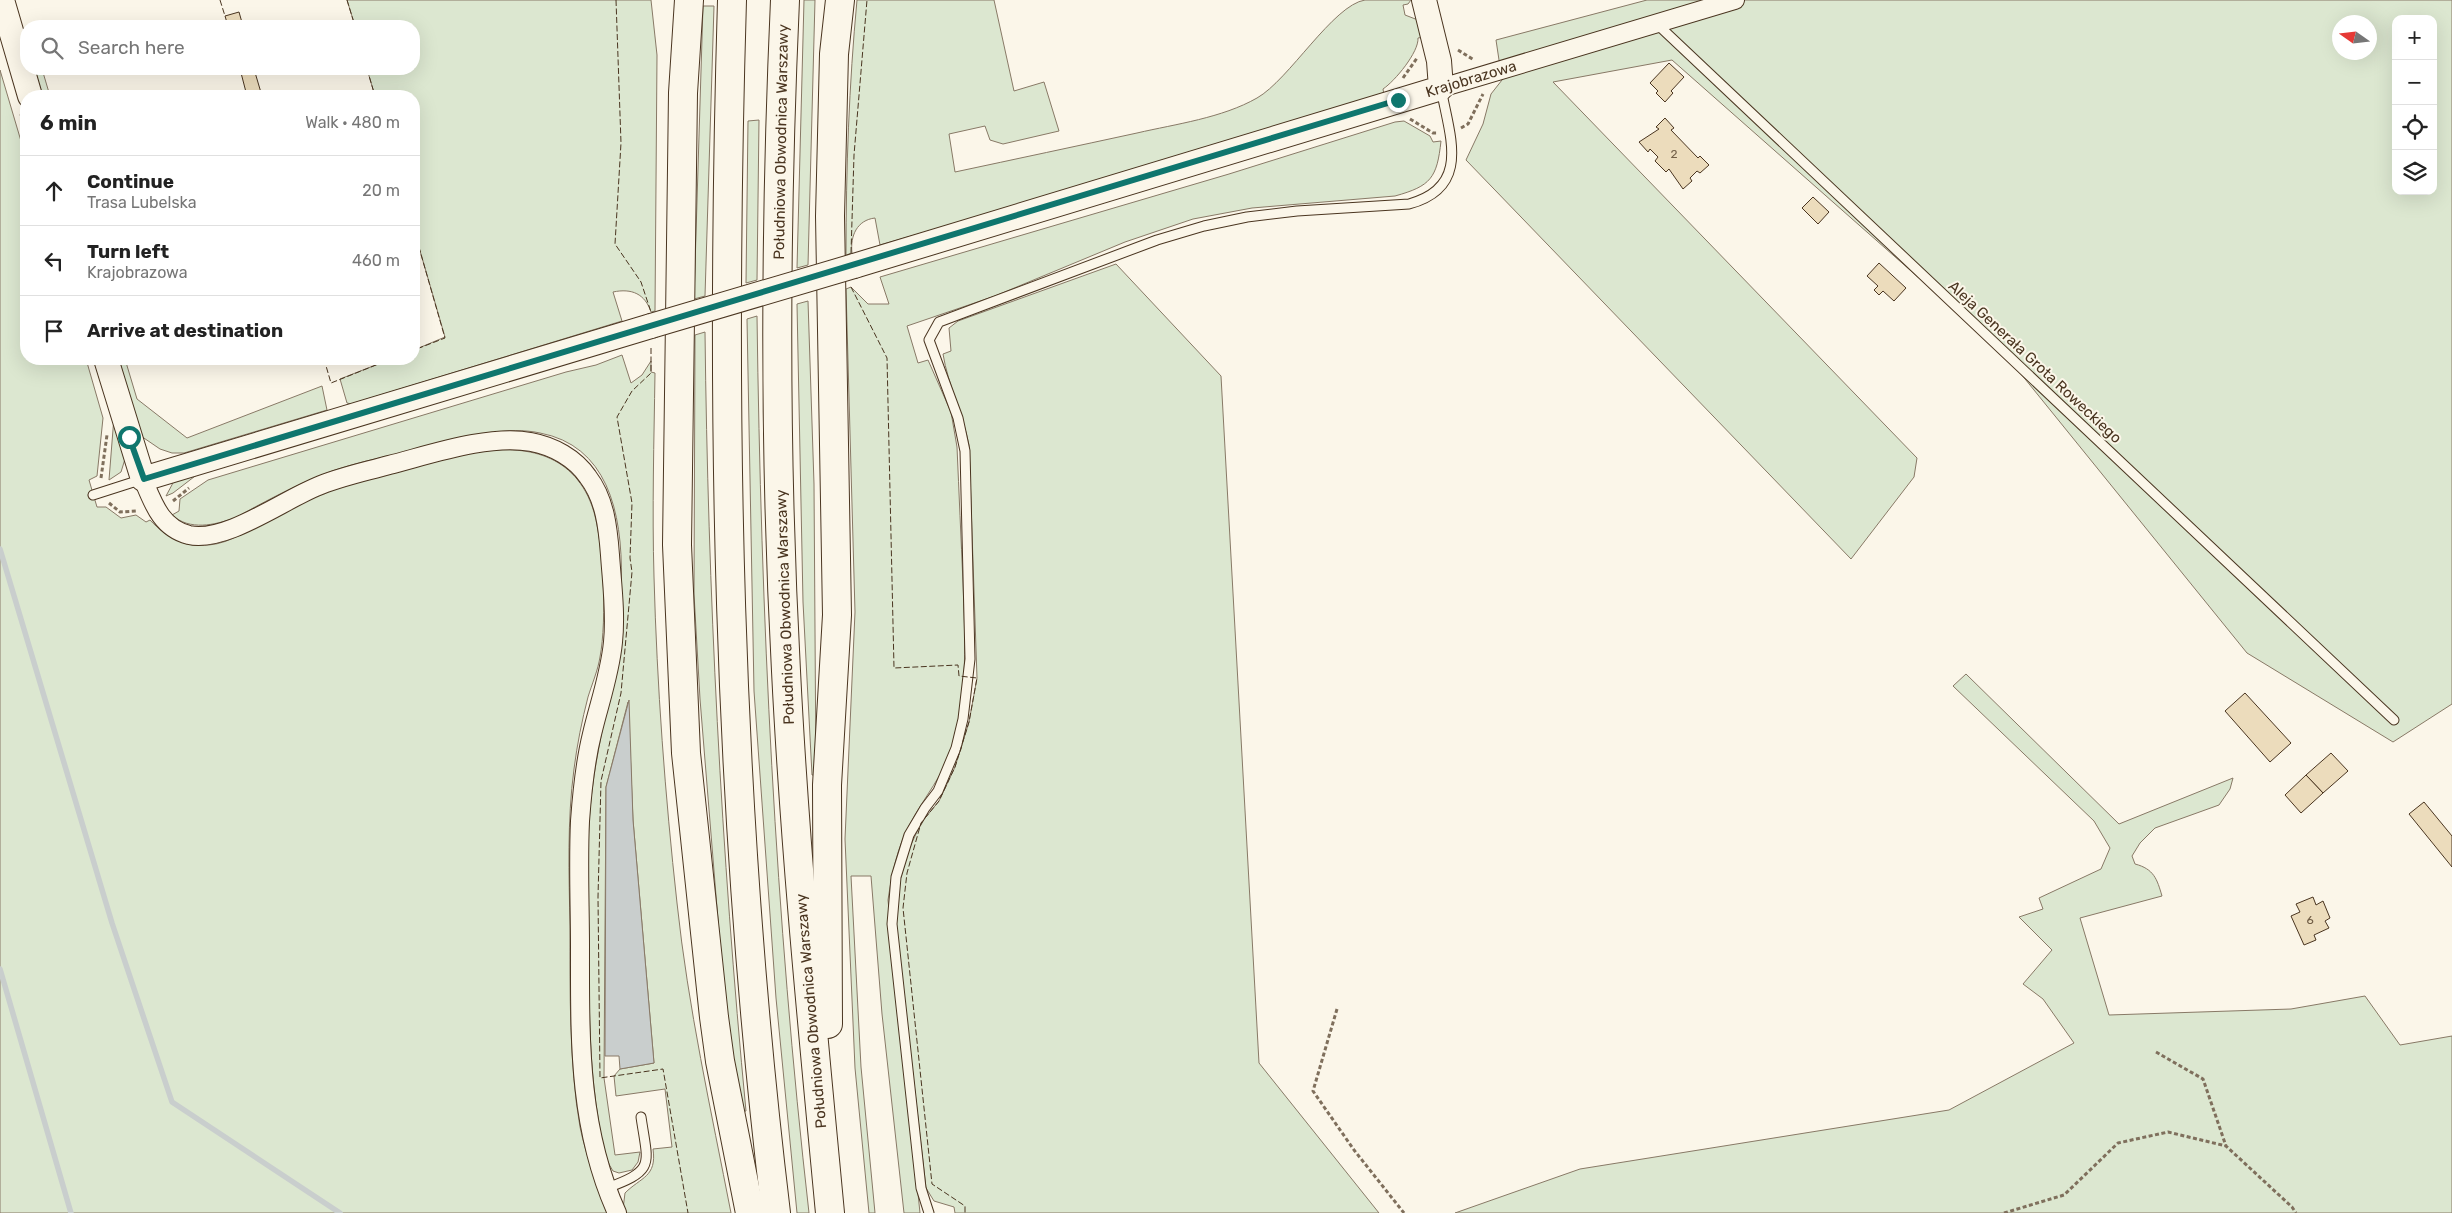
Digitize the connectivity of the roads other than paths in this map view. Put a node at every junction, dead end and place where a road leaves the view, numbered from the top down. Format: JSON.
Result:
{"nodes":[{"id":1,"x":2,"y":0,"type":"edge"},
{"id":2,"x":672,"y":0,"type":"edge"},
{"id":3,"x":689,"y":0,"type":"edge"},
{"id":4,"x":732,"y":0,"type":"edge"},
{"id":5,"x":784,"y":0,"type":"edge"},
{"id":6,"x":826,"y":0,"type":"edge"},
{"id":7,"x":840,"y":0,"type":"edge"},
{"id":8,"x":1424,"y":0,"type":"edge"},
{"id":9,"x":1735,"y":0,"type":"edge"},
{"id":10,"x":1657,"y":24,"type":"junction"},
{"id":11,"x":20,"y":62,"type":"edge"},
{"id":12,"x":24,"y":75,"type":"edge"},
{"id":13,"x":1441,"y":88,"type":"junction"},
{"id":14,"x":28,"y":90,"type":"edge"},
{"id":15,"x":683,"y":93,"type":"junction"},
{"id":16,"x":830,"y":216,"type":"junction"},
{"id":17,"x":108,"y":365,"type":"edge"},
{"id":18,"x":144,"y":479,"type":"junction"},
{"id":19,"x":93,"y":495,"type":"dead end"},
{"id":20,"x":2394,"y":720,"type":"dead end"},
{"id":21,"x":641,"y":1117,"type":"dead end"},
{"id":22,"x":607,"y":1188,"type":"junction"},
{"id":23,"x":617,"y":1213,"type":"edge"},
{"id":24,"x":750,"y":1213,"type":"edge"},
{"id":25,"x":776,"y":1213,"type":"edge"},
{"id":26,"x":831,"y":1213,"type":"edge"},
{"id":27,"x":928,"y":1213,"type":"edge"}],
"edges":[{"from":1,"to":11,"type":"street"},
{"from":2,"to":15,"type":"highway"},
{"from":3,"to":15,"type":"highway"},
{"from":4,"to":25,"type":"highway"},
{"from":5,"to":26,"type":"highway","name":"Południowa Obwodnica Warszawy"},
{"from":6,"to":16,"type":"highway"},
{"from":7,"to":16,"type":"highway"},
{"from":8,"to":13,"type":"street"},
{"from":9,"to":10,"type":"street","name":"Krajobrazowa"},
{"from":10,"to":13,"type":"street","name":"Krajobrazowa"},
{"from":10,"to":20,"type":"lane","name":"Aleja Generała Grota Roweckiego"},
{"from":12,"to":14,"type":"street"},
{"from":13,"to":18,"type":"street","name":"Krajobrazowa","bridge":true},
{"from":13,"to":27,"type":"lane"},
{"from":15,"to":24,"type":"highway"},
{"from":16,"to":26,"type":"highway"},
{"from":17,"to":18,"type":"street"},
{"from":18,"to":19,"type":"lane"},
{"from":18,"to":22,"type":"street"},
{"from":21,"to":22,"type":"lane"},
{"from":22,"to":23,"type":"street"}]}
